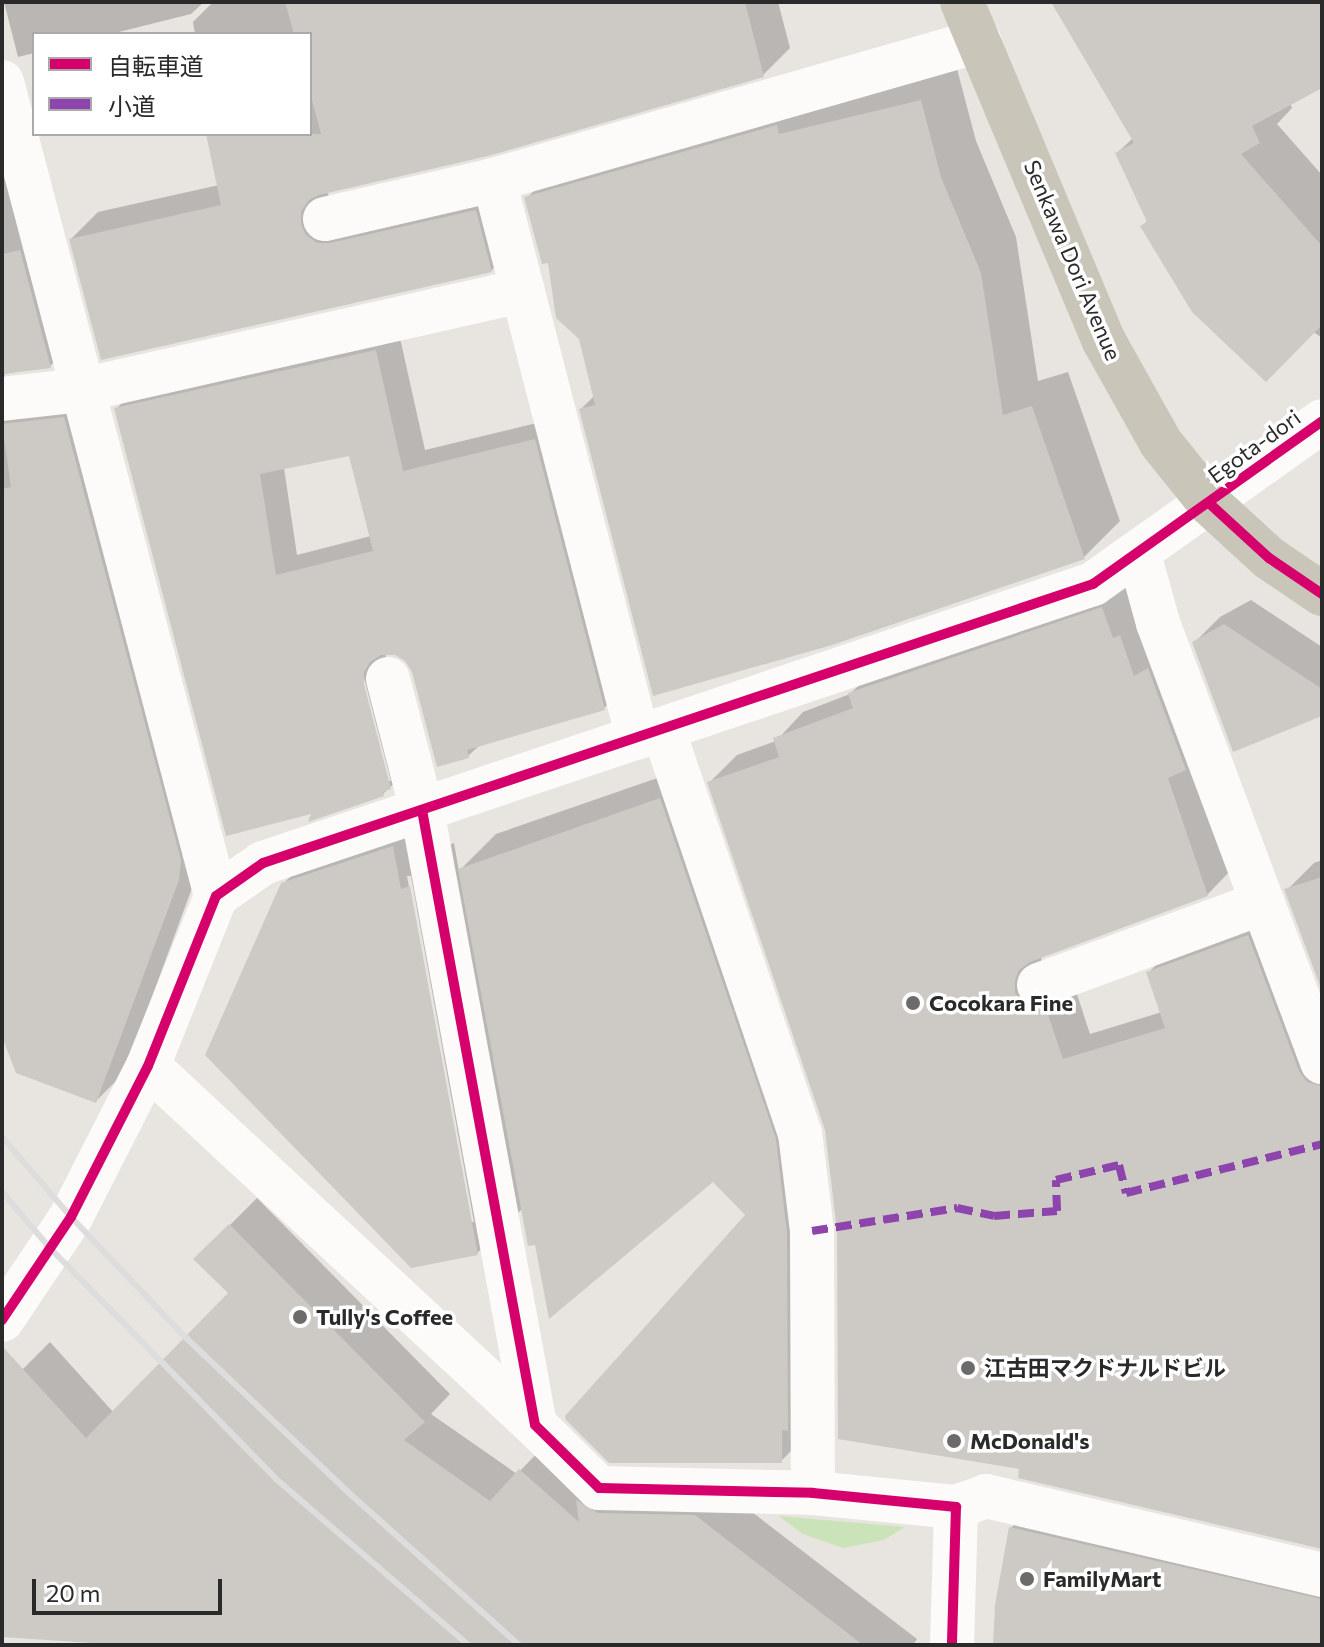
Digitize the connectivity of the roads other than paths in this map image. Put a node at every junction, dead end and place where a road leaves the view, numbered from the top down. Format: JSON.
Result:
{"nodes":[{"id":1,"x":962,"y":2,"type":"edge"},
{"id":2,"x":979,"y":41,"type":"junction"},
{"id":3,"x":2,"y":82,"type":"edge"},
{"id":4,"x":494,"y":180,"type":"junction"},
{"id":5,"x":325,"y":219,"type":"dead end"},
{"id":6,"x":523,"y":291,"type":"junction"},
{"id":7,"x":82,"y":390,"type":"junction"},
{"id":8,"x":2,"y":399,"type":"edge"},
{"id":9,"x":1322,"y":421,"type":"edge"},
{"id":10,"x":1210,"y":504,"type":"junction"},
{"id":11,"x":1139,"y":554,"type":"junction"},
{"id":12,"x":1322,"y":594,"type":"edge"},
{"id":13,"x":388,"y":679,"type":"dead end"},
{"id":14,"x":650,"y":734,"type":"junction"},
{"id":15,"x":422,"y":810,"type":"junction"},
{"id":16,"x":216,"y":896,"type":"junction"},
{"id":17,"x":1262,"y":903,"type":"junction"},
{"id":18,"x":1039,"y":985,"type":"dead end"},
{"id":19,"x":1322,"y":1062,"type":"edge"},
{"id":20,"x":148,"y":1066,"type":"junction"},
{"id":21,"x":2,"y":1320,"type":"edge"},
{"id":22,"x":535,"y":1425,"type":"junction"},
{"id":23,"x":813,"y":1493,"type":"junction"},
{"id":24,"x":956,"y":1507,"type":"junction"},
{"id":25,"x":1322,"y":1575,"type":"edge"},
{"id":26,"x":952,"y":1645,"type":"edge"}],
"edges":[{"from":1,"to":2,"type":"main road","name":"Senkawa Dori Avenue"},
{"from":2,"to":4,"type":"street"},
{"from":2,"to":10,"type":"main road","name":"Senkawa Dori Avenue"},
{"from":3,"to":7,"type":"street"},
{"from":4,"to":5,"type":"street"},
{"from":4,"to":6,"type":"street"},
{"from":6,"to":7,"type":"street"},
{"from":6,"to":14,"type":"street"},
{"from":7,"to":8,"type":"street"},
{"from":7,"to":16,"type":"street"},
{"from":9,"to":10,"type":"street","name":"Egota-dori"},
{"from":10,"to":11,"type":"street","name":"Egota-dori"},
{"from":10,"to":12,"type":"main road","name":"Senkawa Dori Avenue"},
{"from":11,"to":14,"type":"street","name":"Egota-dori"},
{"from":11,"to":17,"type":"street"},
{"from":13,"to":15,"type":"street"},
{"from":14,"to":15,"type":"street","name":"Egota-dori"},
{"from":14,"to":23,"type":"street"},
{"from":15,"to":16,"type":"street","name":"Egota-dori"},
{"from":15,"to":22,"type":"street"},
{"from":16,"to":20,"type":"street"},
{"from":17,"to":18,"type":"street"},
{"from":17,"to":19,"type":"street"},
{"from":20,"to":21,"type":"street"},
{"from":20,"to":22,"type":"street"},
{"from":22,"to":23,"type":"street"},
{"from":23,"to":24,"type":"street"},
{"from":24,"to":25,"type":"street"},
{"from":24,"to":26,"type":"street"}]}
